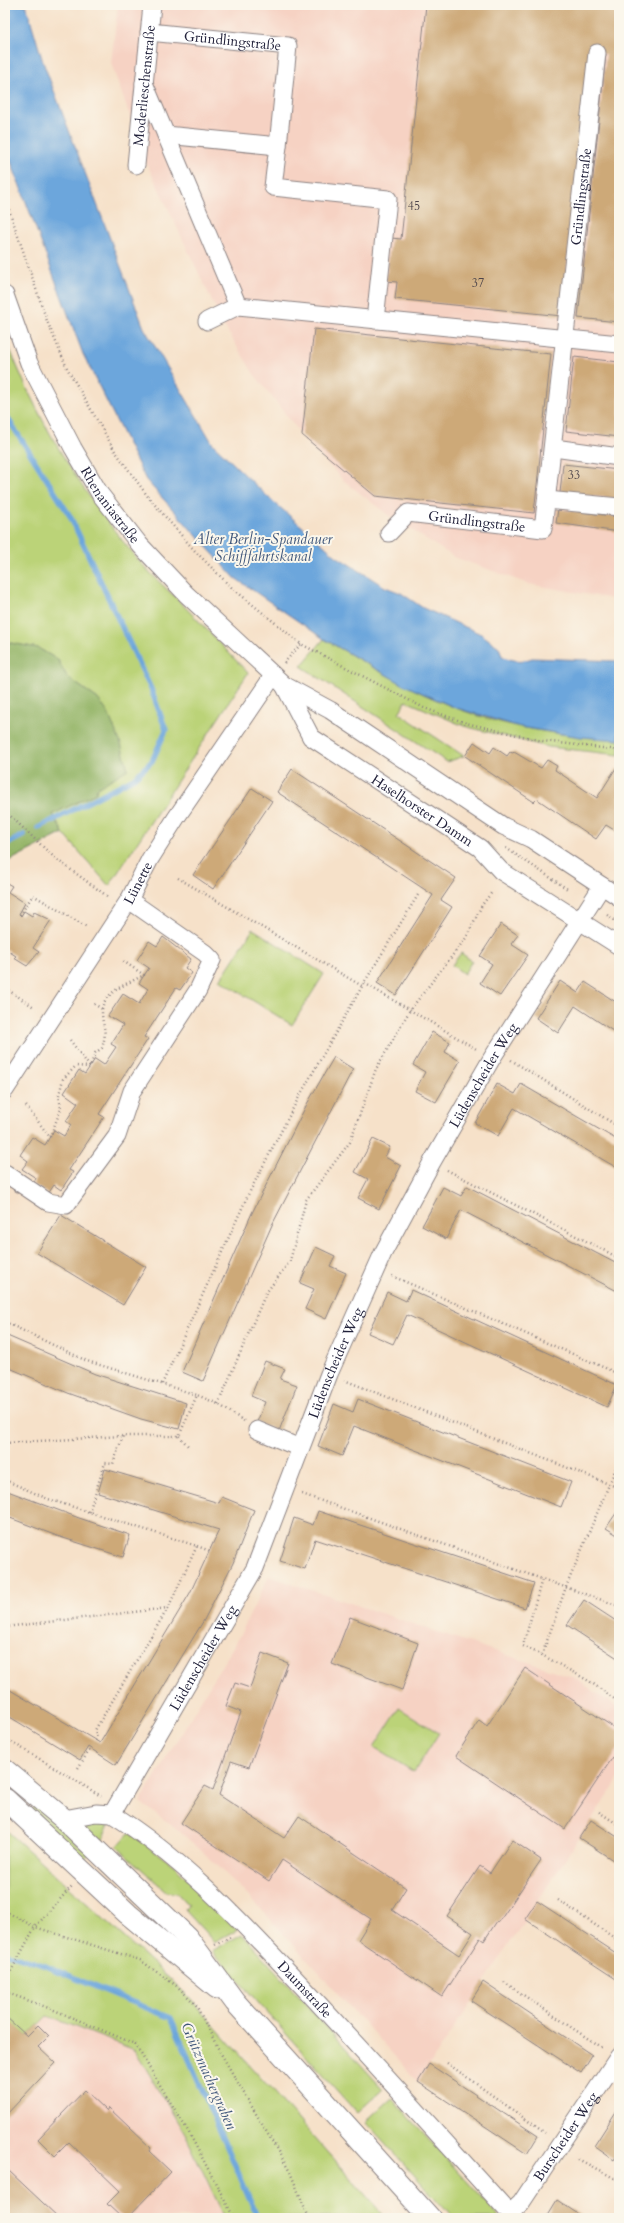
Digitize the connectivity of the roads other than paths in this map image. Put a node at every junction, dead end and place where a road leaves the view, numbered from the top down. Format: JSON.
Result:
{"nodes":[{"id":1,"x":152,"y":5,"type":"edge"},
{"id":2,"x":149,"y":32,"type":"junction"},
{"id":3,"x":598,"y":54,"type":"dead end"},
{"id":4,"x":144,"y":83,"type":"junction"},
{"id":5,"x":166,"y":135,"type":"junction"},
{"id":6,"x":278,"y":146,"type":"junction"},
{"id":7,"x":136,"y":165,"type":"dead end"},
{"id":8,"x":5,"y":295,"type":"edge"},
{"id":9,"x":238,"y":306,"type":"junction"},
{"id":10,"x":376,"y":320,"type":"junction"},
{"id":11,"x":207,"y":321,"type":"dead end"},
{"id":12,"x":566,"y":339,"type":"junction"},
{"id":13,"x":619,"y":344,"type":"edge"},
{"id":14,"x":554,"y":448,"type":"junction"},
{"id":15,"x":619,"y":457,"type":"edge"},
{"id":16,"x":547,"y":500,"type":"junction"},
{"id":17,"x":619,"y":507,"type":"edge"},
{"id":18,"x":390,"y":533,"type":"dead end"},
{"id":19,"x":278,"y":681,"type":"junction"},
{"id":20,"x":602,"y":886,"type":"junction"},
{"id":21,"x":619,"y":897,"type":"edge"},
{"id":22,"x":129,"y":900,"type":"junction"},
{"id":23,"x":579,"y":921,"type":"junction"},
{"id":24,"x":619,"y":946,"type":"edge"},
{"id":25,"x":5,"y":1090,"type":"edge"},
{"id":26,"x":5,"y":1173,"type":"edge"},
{"id":27,"x":258,"y":1430,"type":"road end"},
{"id":28,"x":300,"y":1448,"type":"junction"},
{"id":29,"x":5,"y":1770,"type":"edge"},
{"id":30,"x":5,"y":1799,"type":"edge"},
{"id":31,"x":112,"y":1814,"type":"junction"},
{"id":32,"x":64,"y":1819,"type":"junction"},
{"id":33,"x":235,"y":2002,"type":"junction"},
{"id":34,"x":619,"y":2056,"type":"edge"},
{"id":35,"x":512,"y":2216,"type":"edge"},
{"id":36,"x":430,"y":2218,"type":"edge"}],
"edges":[{"from":1,"to":2,"type":"street","name":"Moderlieschenstraße"},
{"from":2,"to":4,"type":"street","name":"Moderlieschenstraße"},
{"from":2,"to":6,"type":"street","name":"Gründlingstraße"},
{"from":3,"to":12,"type":"street","name":"Gründlingstraße"},
{"from":4,"to":5,"type":"street"},
{"from":4,"to":7,"type":"street","name":"Moderlieschenstraße"},
{"from":5,"to":6,"type":"street"},
{"from":5,"to":9,"type":"street"},
{"from":6,"to":10,"type":"street","name":"Gründlingstraße"},
{"from":8,"to":19,"type":"street","name":"Rhenaniastraße"},
{"from":9,"to":10,"type":"street"},
{"from":9,"to":11,"type":"street"},
{"from":10,"to":12,"type":"street"},
{"from":12,"to":13,"type":"street"},
{"from":12,"to":14,"type":"street","name":"Gründlingstraße"},
{"from":14,"to":15,"type":"street"},
{"from":14,"to":16,"type":"street","name":"Gründlingstraße"},
{"from":16,"to":17,"type":"street"},
{"from":16,"to":18,"type":"street","name":"Gründlingstraße"},
{"from":19,"to":20,"type":"street"},
{"from":19,"to":22,"type":"street","name":"Lünette"},
{"from":19,"to":23,"type":"street","name":"Haselhorster Damm"},
{"from":20,"to":21,"type":"street"},
{"from":20,"to":23,"type":"street"},
{"from":22,"to":25,"type":"street","name":"Lünette"},
{"from":22,"to":26,"type":"street"},
{"from":23,"to":24,"type":"street","name":"Haselhorster Damm"},
{"from":23,"to":28,"type":"street","name":"Lüdenscheider Weg"},
{"from":27,"to":28,"type":"street"},
{"from":28,"to":31,"type":"street","name":"Lüdenscheider Weg"},
{"from":29,"to":32,"type":"main road"},
{"from":30,"to":33,"type":"main road"},
{"from":31,"to":32,"type":"street"},
{"from":31,"to":35,"type":"street","name":"Daumstraße"},
{"from":32,"to":33,"type":"main road"},
{"from":33,"to":36,"type":"main road"},
{"from":34,"to":35,"type":"street","name":"Burscheider Weg"}]}
